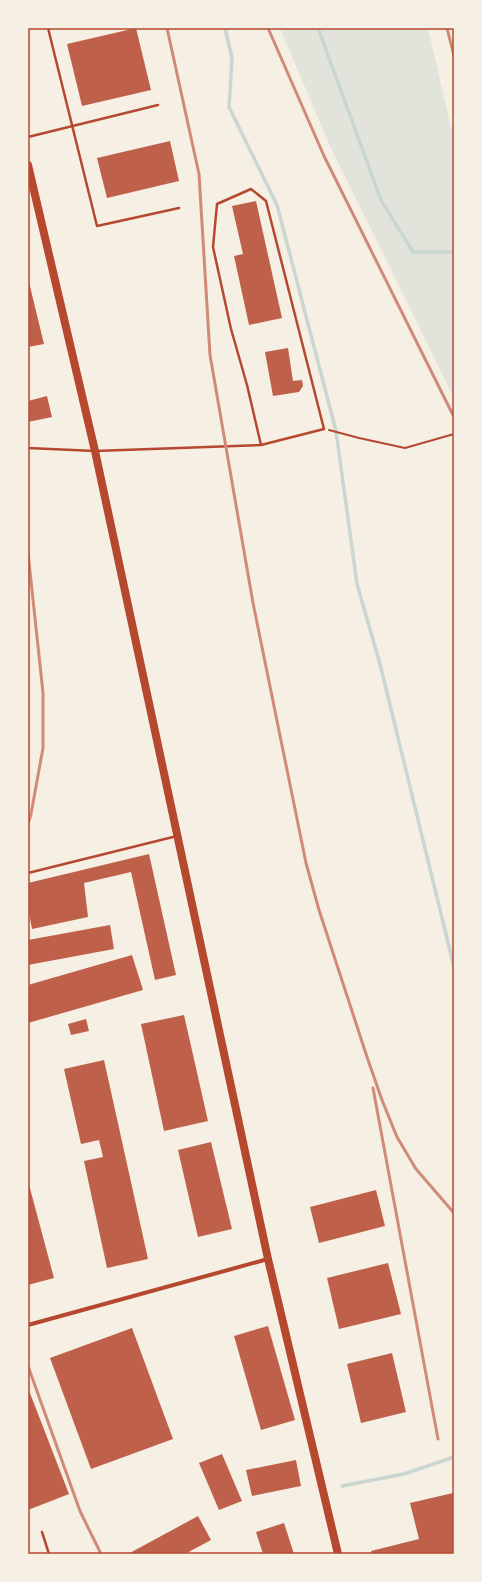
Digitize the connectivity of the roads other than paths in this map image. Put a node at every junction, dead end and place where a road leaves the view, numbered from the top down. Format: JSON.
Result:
{"nodes":[{"id":1,"x":48,"y":28,"type":"edge"},
{"id":2,"x":158,"y":105,"type":"dead end"},
{"id":3,"x":73,"y":126,"type":"junction"},
{"id":4,"x":28,"y":137,"type":"edge"},
{"id":5,"x":28,"y":165,"type":"edge"},
{"id":6,"x":179,"y":208,"type":"dead end"},
{"id":7,"x":262,"y":445,"type":"junction"},
{"id":8,"x":28,"y":448,"type":"edge"},
{"id":9,"x":95,"y":451,"type":"junction"},
{"id":10,"x":178,"y":836,"type":"junction"},
{"id":11,"x":28,"y":873,"type":"edge"},
{"id":12,"x":268,"y":1259,"type":"junction"},
{"id":13,"x":28,"y":1325,"type":"edge"},
{"id":14,"x":42,"y":1532,"type":"dead end"},
{"id":15,"x":49,"y":1554,"type":"edge"},
{"id":16,"x":338,"y":1554,"type":"edge"}],
"edges":[{"from":1,"to":3,"type":"lane"},
{"from":2,"to":3,"type":"lane"},
{"from":3,"to":4,"type":"lane"},
{"from":3,"to":6,"type":"lane"},
{"from":5,"to":9,"type":"main road"},
{"from":7,"to":7,"type":"lane"},
{"from":7,"to":9,"type":"lane"},
{"from":8,"to":9,"type":"lane"},
{"from":9,"to":10,"type":"main road"},
{"from":10,"to":11,"type":"lane"},
{"from":10,"to":12,"type":"main road"},
{"from":12,"to":13,"type":"street"},
{"from":12,"to":16,"type":"main road"},
{"from":14,"to":15,"type":"lane"}]}
